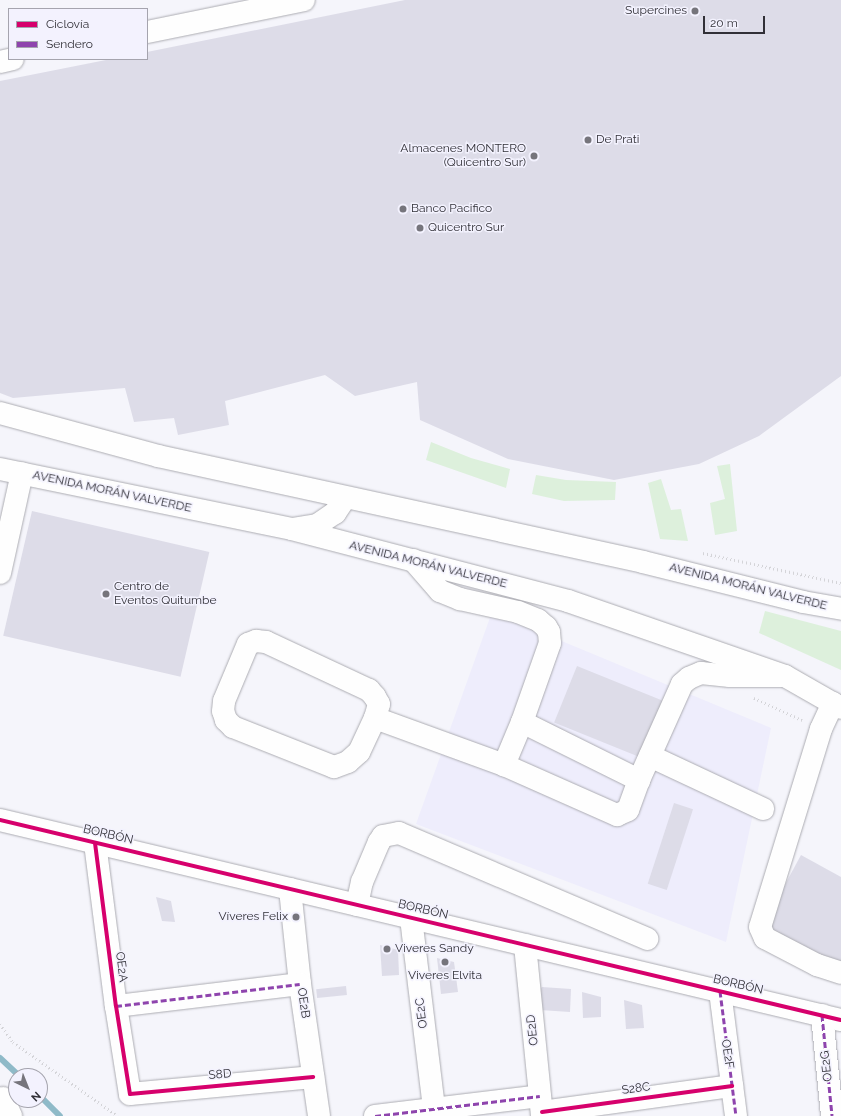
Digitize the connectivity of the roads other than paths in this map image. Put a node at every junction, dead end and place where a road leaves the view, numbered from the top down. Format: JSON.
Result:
{"nodes":[{"id":1,"x":304,"y":0,"type":"edge"},
{"id":2,"x":148,"y":32,"type":"edge"},
{"id":3,"x":0,"y":413,"type":"edge"},
{"id":4,"x":0,"y":469,"type":"edge"},
{"id":5,"x":22,"y":473,"type":"junction"},
{"id":6,"x":345,"y":498,"type":"junction"},
{"id":7,"x":292,"y":530,"type":"junction"},
{"id":8,"x":413,"y":560,"type":"junction"},
{"id":9,"x":0,"y":573,"type":"edge"},
{"id":10,"x":841,"y":609,"type":"edge"},
{"id":11,"x":784,"y":676,"type":"junction"},
{"id":12,"x":837,"y":705,"type":"edge"},
{"id":13,"x":375,"y":718,"type":"junction"},
{"id":14,"x":522,"y":722,"type":"junction"},
{"id":15,"x":650,"y":756,"type":"junction"},
{"id":16,"x":504,"y":765,"type":"junction"},
{"id":17,"x":639,"y":780,"type":"junction"},
{"id":18,"x":763,"y":809,"type":"dead end"},
{"id":19,"x":0,"y":820,"type":"edge"},
{"id":20,"x":95,"y":843,"type":"junction"},
{"id":21,"x":290,"y":889,"type":"junction"},
{"id":22,"x":356,"y":905,"type":"junction"},
{"id":23,"x":411,"y":918,"type":"junction"},
{"id":24,"x":647,"y":939,"type":"dead end"},
{"id":25,"x":525,"y":945,"type":"junction"},
{"id":26,"x":841,"y":973,"type":"edge"},
{"id":27,"x":300,"y":984,"type":"junction"},
{"id":28,"x":720,"y":991,"type":"junction"},
{"id":29,"x":116,"y":1006,"type":"junction"},
{"id":30,"x":831,"y":1018,"type":"edge"},
{"id":31,"x":313,"y":1077,"type":"junction"},
{"id":32,"x":732,"y":1086,"type":"junction"},
{"id":33,"x":130,"y":1094,"type":"joint"},
{"id":34,"x":541,"y":1108,"type":"edge"},
{"id":35,"x":434,"y":1109,"type":"junction"},
{"id":36,"x":318,"y":1116,"type":"edge"},
{"id":37,"x":375,"y":1116,"type":"edge"},
{"id":38,"x":736,"y":1116,"type":"edge"},
{"id":39,"x":832,"y":1116,"type":"edge"}],
"edges":[{"from":1,"to":2,"type":"street"},
{"from":3,"to":6,"type":"street","name":"AVENIDA MORÁN VALVERDE"},
{"from":4,"to":5,"type":"street","name":"AVENIDA MORÁN VALVERDE"},
{"from":5,"to":7,"type":"street","name":"AVENIDA MORÁN VALVERDE"},
{"from":5,"to":9,"type":"street"},
{"from":6,"to":7,"type":"street"},
{"from":6,"to":10,"type":"street","name":"AVENIDA MORÁN VALVERDE"},
{"from":7,"to":8,"type":"street","name":"AVENIDA MORÁN VALVERDE"},
{"from":8,"to":11,"type":"street","name":"AVENIDA MORÁN VALVERDE"},
{"from":8,"to":14,"type":"street"},
{"from":11,"to":12,"type":"street","name":"AVENIDA MORÁN VALVERDE"},
{"from":11,"to":15,"type":"street"},
{"from":12,"to":26,"type":"street"},
{"from":13,"to":13,"type":"street"},
{"from":13,"to":16,"type":"street"},
{"from":14,"to":16,"type":"street"},
{"from":14,"to":17,"type":"street"},
{"from":15,"to":17,"type":"street"},
{"from":15,"to":18,"type":"street"},
{"from":16,"to":17,"type":"street"},
{"from":19,"to":20,"type":"street","name":"BORBÓN"},
{"from":20,"to":21,"type":"street","name":"BORBÓN"},
{"from":20,"to":29,"type":"street","name":"OE2A"},
{"from":21,"to":22,"type":"street","name":"BORBÓN"},
{"from":21,"to":27,"type":"street","name":"OE2B"},
{"from":22,"to":23,"type":"street","name":"BORBÓN"},
{"from":22,"to":24,"type":"street"},
{"from":23,"to":25,"type":"street","name":"BORBÓN"},
{"from":23,"to":35,"type":"street","name":"OE2C"},
{"from":25,"to":28,"type":"street","name":"BORBÓN"},
{"from":25,"to":34,"type":"street","name":"OE2D"},
{"from":27,"to":29,"type":"street"},
{"from":27,"to":31,"type":"street","name":"OE2B"},
{"from":28,"to":30,"type":"street","name":"BORBÓN"},
{"from":28,"to":32,"type":"street","name":"OE2F"},
{"from":29,"to":33,"type":"street","name":"OE2A"},
{"from":30,"to":39,"type":"street","name":"OE2G"},
{"from":31,"to":33,"type":"street","name":"S8D"},
{"from":31,"to":36,"type":"street","name":"OE2B"},
{"from":32,"to":34,"type":"street","name":"S28C"},
{"from":32,"to":38,"type":"street","name":"OE2F"},
{"from":34,"to":35,"type":"street","name":"S28C"},
{"from":35,"to":37,"type":"street","name":"S28C"}]}
